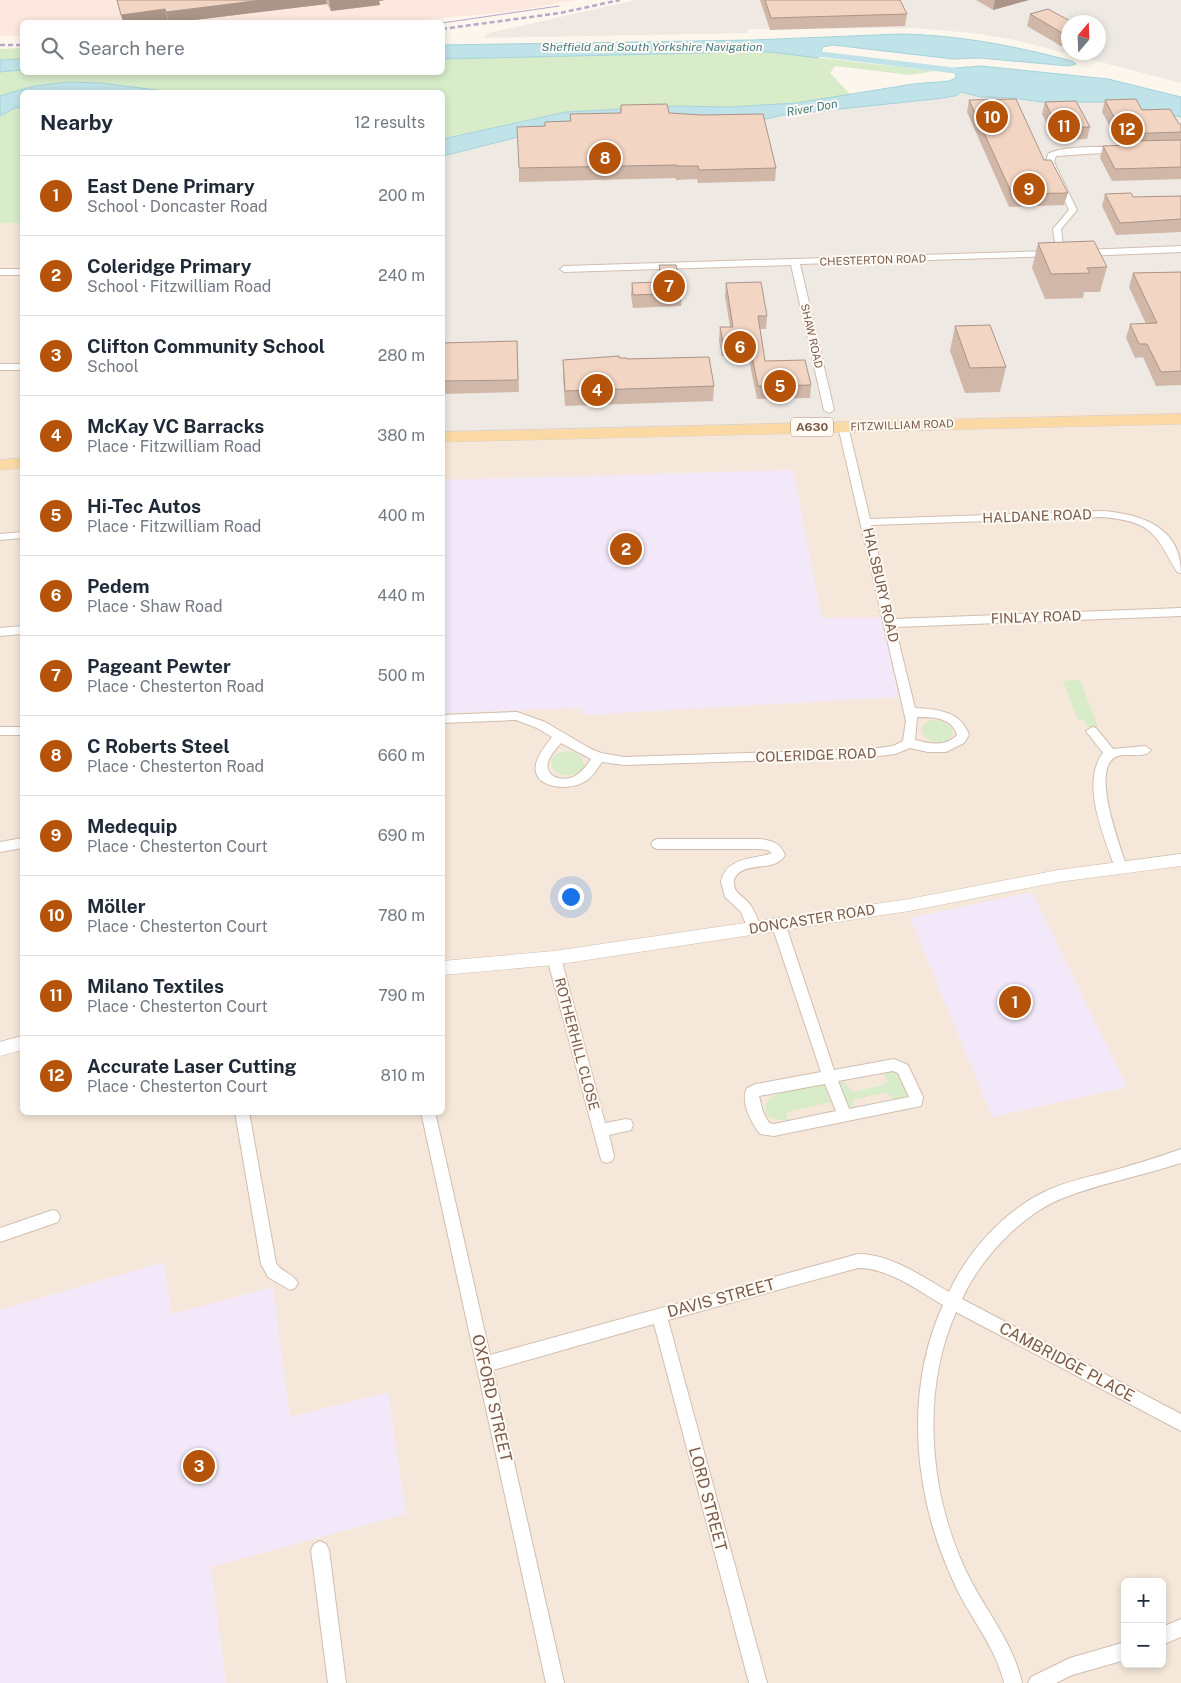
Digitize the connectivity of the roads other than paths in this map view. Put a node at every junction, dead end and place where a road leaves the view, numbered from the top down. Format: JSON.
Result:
{"nodes":[{"id":1,"x":1123,"y":150,"type":"edge"},
{"id":2,"x":1181,"y":249,"type":"edge"},
{"id":3,"x":1069,"y":254,"type":"junction"},
{"id":4,"x":795,"y":263,"type":"junction"},
{"id":5,"x":564,"y":269,"type":"dead end"},
{"id":6,"x":0,"y":272,"type":"edge"},
{"id":7,"x":20,"y":272,"type":"edge"},
{"id":8,"x":0,"y":367,"type":"edge"},
{"id":9,"x":20,"y":367,"type":"edge"},
{"id":10,"x":829,"y":410,"type":"dead end"},
{"id":11,"x":1181,"y":419,"type":"edge"},
{"id":12,"x":843,"y":426,"type":"junction"},
{"id":13,"x":445,"y":437,"type":"edge"},
{"id":14,"x":20,"y":463,"type":"edge"},
{"id":15,"x":0,"y":465,"type":"edge"},
{"id":16,"x":866,"y":522,"type":"junction"},
{"id":17,"x":20,"y":535,"type":"edge"},
{"id":18,"x":0,"y":537,"type":"edge"},
{"id":19,"x":1181,"y":569,"type":"edge"},
{"id":20,"x":1181,"y":612,"type":"edge"},
{"id":21,"x":890,"y":623,"type":"junction"},
{"id":22,"x":20,"y":630,"type":"edge"},
{"id":23,"x":0,"y":632,"type":"edge"},
{"id":24,"x":910,"y":712,"type":"junction"},
{"id":25,"x":445,"y":719,"type":"edge"},
{"id":26,"x":20,"y":730,"type":"edge"},
{"id":27,"x":0,"y":731,"type":"edge"},
{"id":28,"x":1092,"y":731,"type":"dead end"},
{"id":29,"x":560,"y":736,"type":"junction"},
{"id":30,"x":909,"y":743,"type":"junction"},
{"id":31,"x":1145,"y":750,"type":"dead end"},
{"id":32,"x":1111,"y":754,"type":"junction"},
{"id":33,"x":599,"y":757,"type":"junction"},
{"id":34,"x":20,"y":843,"type":"edge"},
{"id":35,"x":656,"y":844,"type":"dead end"},
{"id":36,"x":0,"y":847,"type":"edge"},
{"id":37,"x":1181,"y":860,"type":"edge"},
{"id":38,"x":1121,"y":868,"type":"junction"},
{"id":39,"x":778,"y":923,"type":"junction"},
{"id":40,"x":754,"y":928,"type":"junction"},
{"id":41,"x":554,"y":958,"type":"junction"},
{"id":42,"x":445,"y":968,"type":"edge"},
{"id":43,"x":20,"y":1044,"type":"edge"},
{"id":44,"x":0,"y":1049,"type":"edge"},
{"id":45,"x":829,"y":1076,"type":"junction"},
{"id":46,"x":243,"y":1115,"type":"edge"},
{"id":47,"x":429,"y":1115,"type":"edge"},
{"id":48,"x":845,"y":1116,"type":"junction"},
{"id":49,"x":626,"y":1125,"type":"dead end"},
{"id":50,"x":601,"y":1130,"type":"junction"},
{"id":51,"x":607,"y":1156,"type":"dead end"},
{"id":52,"x":1181,"y":1156,"type":"edge"},
{"id":53,"x":53,"y":1216,"type":"dead end"},
{"id":54,"x":0,"y":1235,"type":"edge"},
{"id":55,"x":290,"y":1282,"type":"dead end"},
{"id":56,"x":952,"y":1302,"type":"junction"},
{"id":57,"x":659,"y":1314,"type":"junction"},
{"id":58,"x":484,"y":1365,"type":"junction"},
{"id":59,"x":1181,"y":1423,"type":"edge"},
{"id":60,"x":320,"y":1550,"type":"dead end"},
{"id":61,"x":1181,"y":1628,"type":"edge"},
{"id":62,"x":1166,"y":1634,"type":"edge"},
{"id":63,"x":1121,"y":1652,"type":"edge"},
{"id":64,"x":337,"y":1683,"type":"edge"},
{"id":65,"x":555,"y":1683,"type":"edge"},
{"id":66,"x":758,"y":1683,"type":"edge"},
{"id":67,"x":1013,"y":1683,"type":"edge"},
{"id":68,"x":1037,"y":1683,"type":"edge"}],
"edges":[{"from":1,"to":3,"type":"street"},
{"from":2,"to":3,"type":"street","name":"CHESTERTON ROAD"},
{"from":3,"to":4,"type":"street","name":"CHESTERTON ROAD"},
{"from":4,"to":5,"type":"street","name":"CHESTERTON ROAD"},
{"from":4,"to":10,"type":"street","name":"SHAW ROAD"},
{"from":6,"to":7,"type":"street"},
{"from":8,"to":9,"type":"street"},
{"from":11,"to":12,"type":"main road","name":"FITZWILLIAM ROAD","number":"A630"},
{"from":12,"to":13,"type":"main road","name":"FITZWILLIAM ROAD","number":"A630"},
{"from":12,"to":16,"type":"street","name":"HALSBURY ROAD"},
{"from":14,"to":15,"type":"main road"},
{"from":16,"to":19,"type":"street","name":"HALDANE ROAD"},
{"from":16,"to":21,"type":"street","name":"HALSBURY ROAD"},
{"from":17,"to":18,"type":"street"},
{"from":20,"to":21,"type":"street","name":"FINLAY ROAD"},
{"from":21,"to":24,"type":"street","name":"HALSBURY ROAD"},
{"from":22,"to":23,"type":"street"},
{"from":24,"to":30,"type":"street","name":"HALSBURY ROAD"},
{"from":24,"to":30,"type":"street"},
{"from":25,"to":29,"type":"street","name":"COLERIDGE ROAD"},
{"from":26,"to":27,"type":"street"},
{"from":28,"to":32,"type":"street"},
{"from":29,"to":33,"type":"street","name":"COLERIDGE ROAD"},
{"from":29,"to":33,"type":"street"},
{"from":30,"to":33,"type":"street","name":"COLERIDGE ROAD"},
{"from":31,"to":32,"type":"street"},
{"from":32,"to":38,"type":"street"},
{"from":34,"to":36,"type":"street"},
{"from":35,"to":40,"type":"street"},
{"from":37,"to":38,"type":"street","name":"DONCASTER ROAD"},
{"from":38,"to":39,"type":"street","name":"DONCASTER ROAD"},
{"from":39,"to":40,"type":"street","name":"DONCASTER ROAD"},
{"from":39,"to":45,"type":"street"},
{"from":40,"to":41,"type":"street","name":"DONCASTER ROAD"},
{"from":41,"to":42,"type":"street","name":"DONCASTER ROAD"},
{"from":41,"to":50,"type":"street","name":"ROTHERHILL CLOSE"},
{"from":43,"to":44,"type":"street"},
{"from":45,"to":48,"type":"street"},
{"from":45,"to":48,"type":"street"},
{"from":45,"to":48,"type":"street"},
{"from":46,"to":55,"type":"street"},
{"from":47,"to":58,"type":"street","name":"OXFORD STREET"},
{"from":49,"to":50,"type":"street"},
{"from":50,"to":51,"type":"street","name":"ROTHERHILL CLOSE"},
{"from":52,"to":56,"type":"street"},
{"from":53,"to":54,"type":"street"},
{"from":56,"to":57,"type":"street","name":"DAVIS STREET"},
{"from":56,"to":59,"type":"street","name":"CAMBRIDGE PLACE"},
{"from":56,"to":67,"type":"street"},
{"from":57,"to":58,"type":"street","name":"DAVIS STREET"},
{"from":57,"to":66,"type":"street","name":"LORD STREET"},
{"from":58,"to":65,"type":"street","name":"OXFORD STREET"},
{"from":60,"to":64,"type":"street"},
{"from":61,"to":62,"type":"street"},
{"from":63,"to":68,"type":"street"}]}
